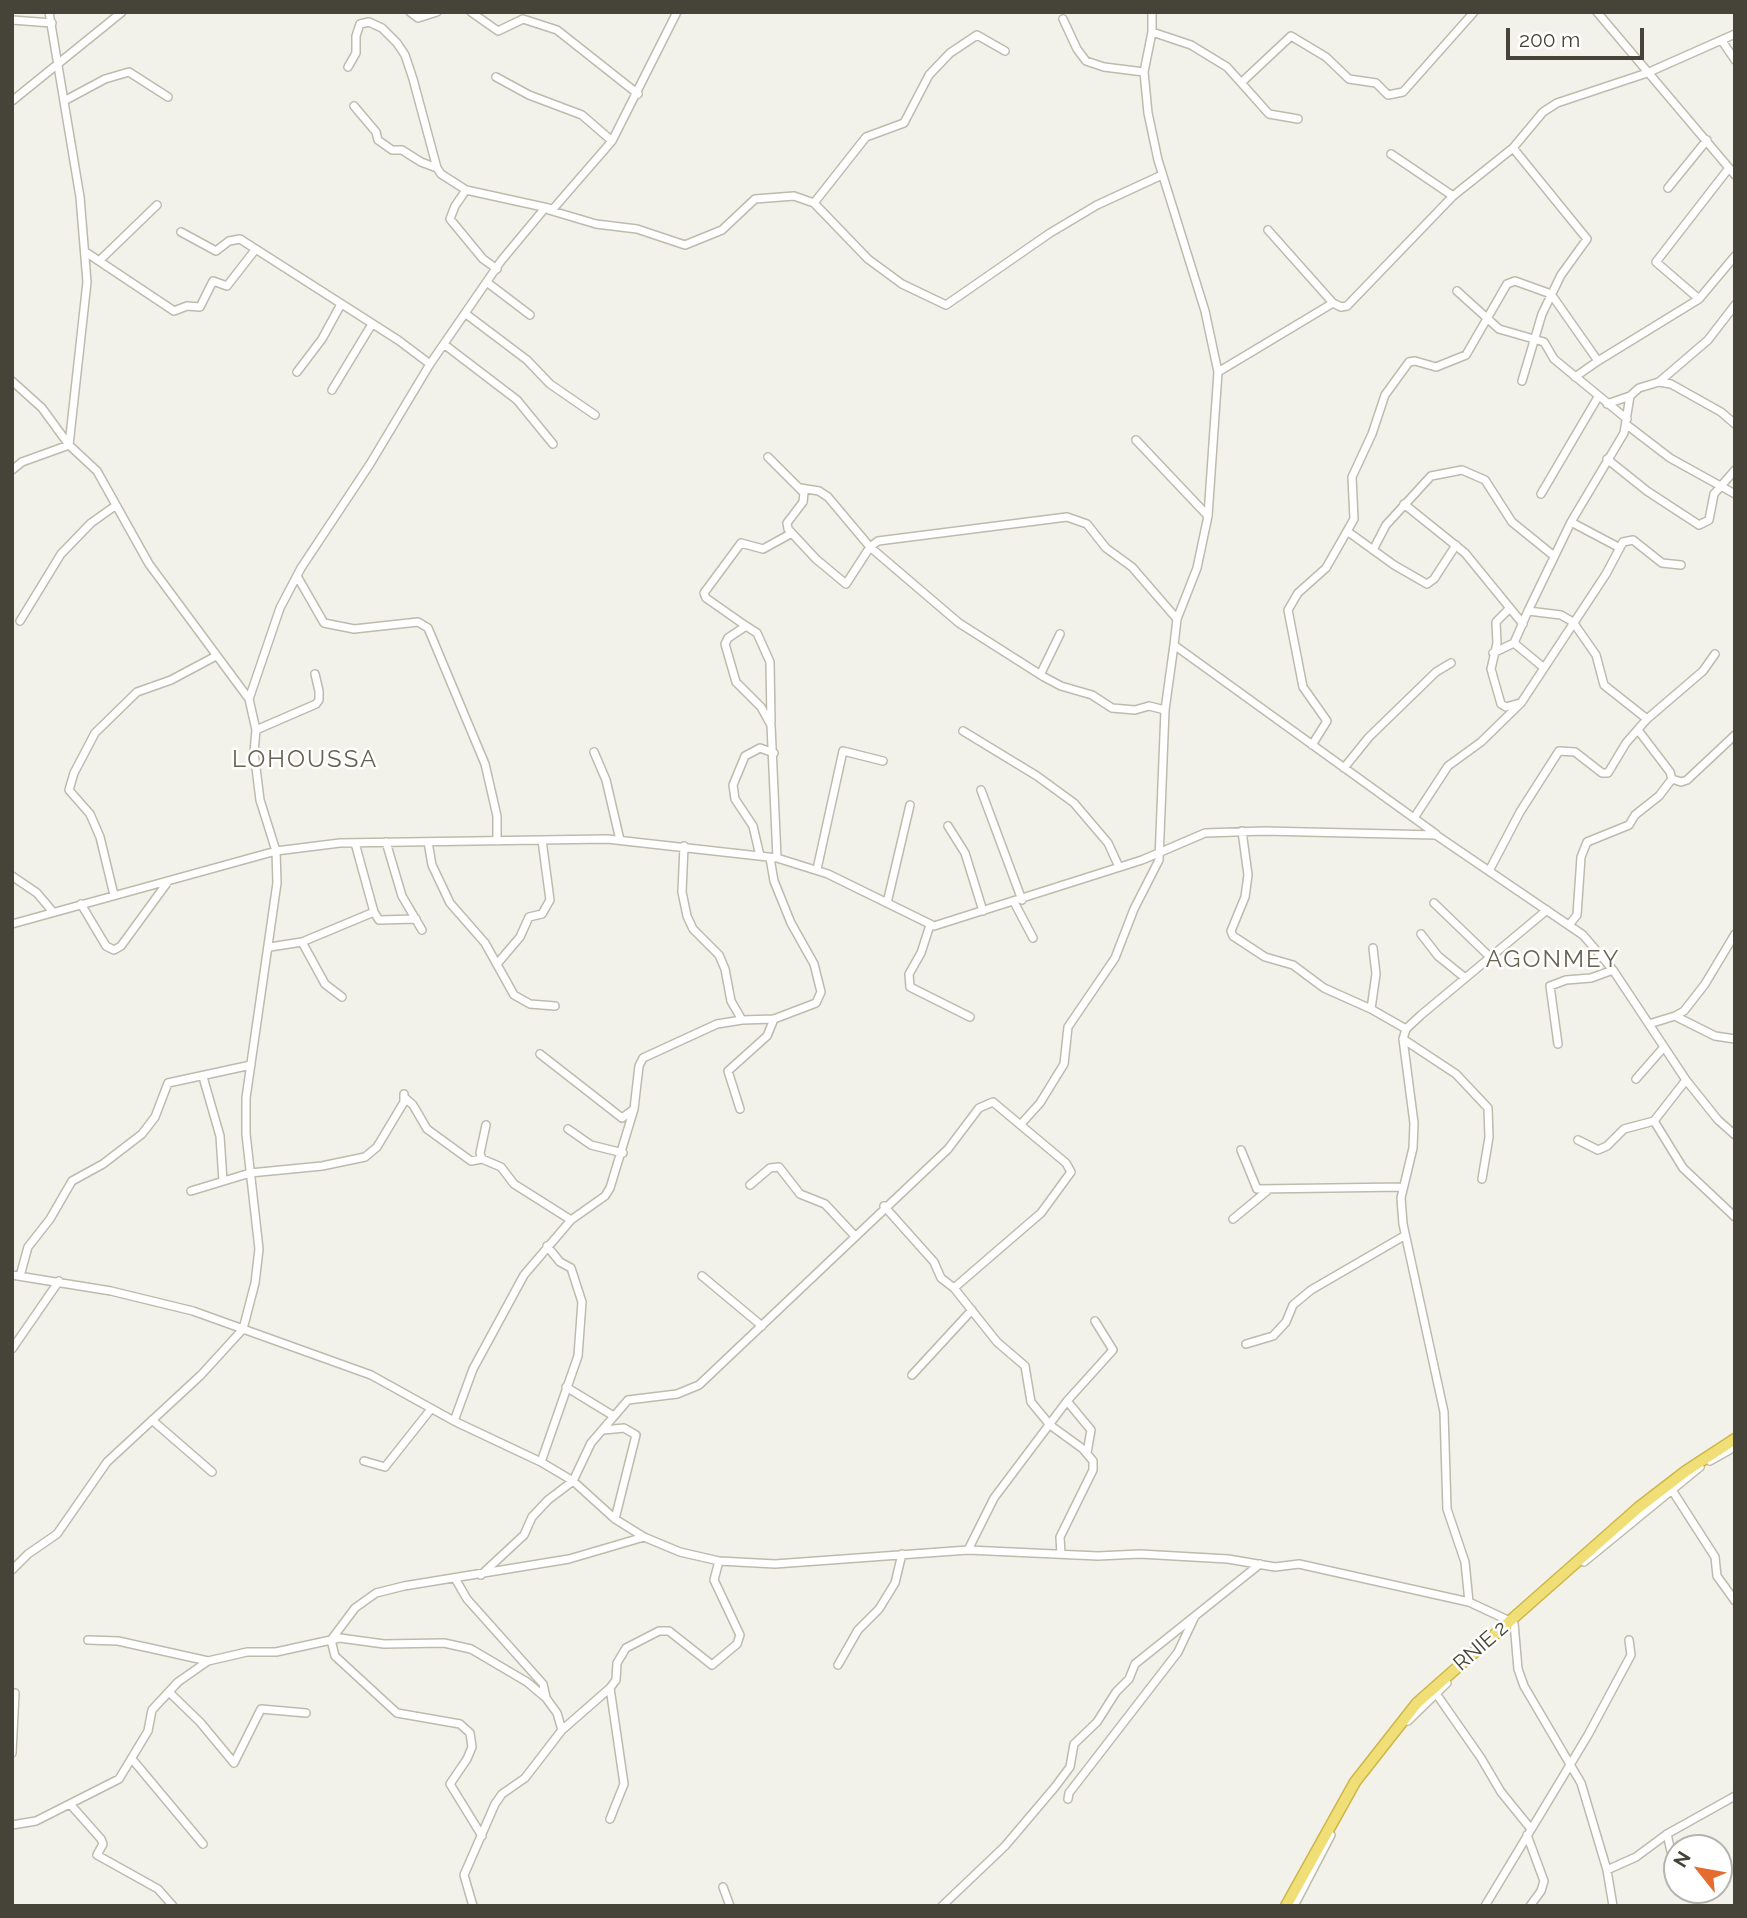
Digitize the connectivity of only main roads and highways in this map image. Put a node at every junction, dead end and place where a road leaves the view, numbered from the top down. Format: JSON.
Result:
{"nodes":[{"id":1,"x":1735,"y":1439,"type":"edge"},
{"id":2,"x":1286,"y":1906,"type":"edge"}],
"edges":[{"from":1,"to":2,"type":"highway","name":"RNIE 2","number":"RNIE 2"}]}
